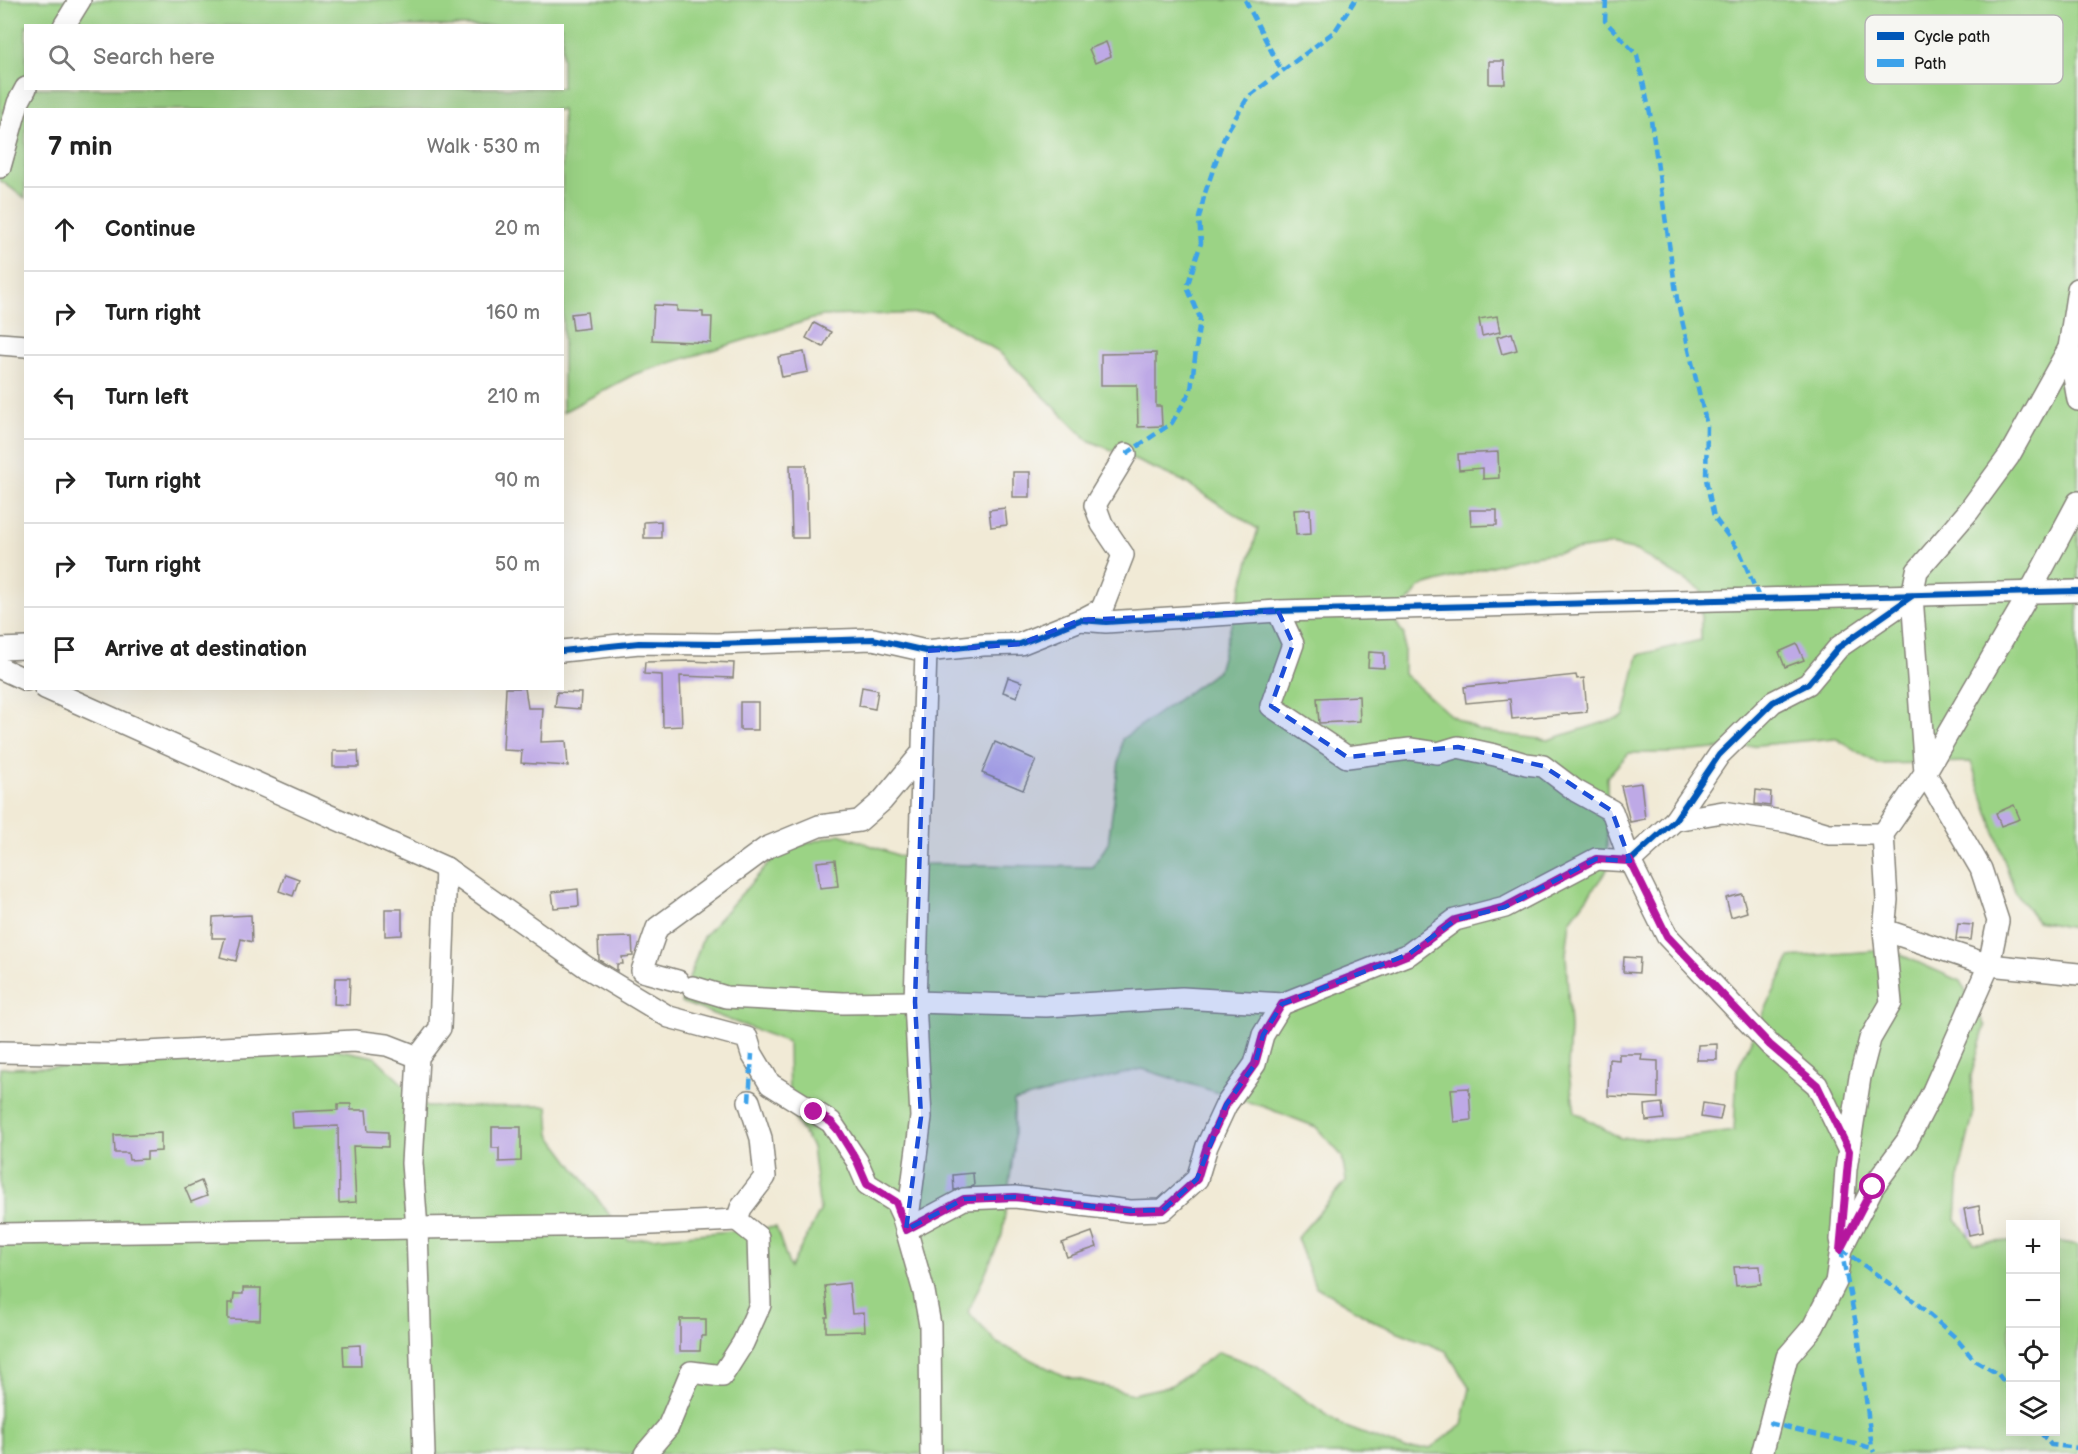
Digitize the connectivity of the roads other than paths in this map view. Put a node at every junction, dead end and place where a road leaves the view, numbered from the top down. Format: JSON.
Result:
{"nodes":[{"id":1,"x":80,"y":0,"type":"edge"},
{"id":2,"x":65,"y":24,"type":"edge"},
{"id":3,"x":25,"y":90,"type":"edge"},
{"id":4,"x":0,"y":167,"type":"edge"},
{"id":5,"x":2078,"y":289,"type":"edge"},
{"id":6,"x":0,"y":344,"type":"edge"},
{"id":7,"x":24,"y":346,"type":"edge"},
{"id":8,"x":2068,"y":348,"type":"junction"},
{"id":9,"x":2078,"y":400,"type":"edge"},
{"id":10,"x":1126,"y":454,"type":"dead end"},
{"id":11,"x":2078,"y":502,"type":"edge"},
{"id":12,"x":2078,"y":591,"type":"edge"},
{"id":13,"x":2030,"y":592,"type":"junction"},
{"id":14,"x":1912,"y":596,"type":"junction"},
{"id":15,"x":1278,"y":611,"type":"junction"},
{"id":16,"x":1080,"y":620,"type":"junction"},
{"id":17,"x":24,"y":648,"type":"edge"},
{"id":18,"x":0,"y":649,"type":"edge"},
{"id":19,"x":564,"y":651,"type":"edge"},
{"id":20,"x":926,"y":651,"type":"junction"},
{"id":21,"x":0,"y":668,"type":"edge"},
{"id":22,"x":24,"y":679,"type":"edge"},
{"id":23,"x":49,"y":690,"type":"edge"},
{"id":24,"x":922,"y":753,"type":"junction"},
{"id":25,"x":1925,"y":773,"type":"junction"},
{"id":26,"x":1675,"y":820,"type":"junction"},
{"id":27,"x":1883,"y":834,"type":"junction"},
{"id":28,"x":1630,"y":861,"type":"junction"},
{"id":29,"x":446,"y":868,"type":"junction"},
{"id":30,"x":1884,"y":930,"type":"junction"},
{"id":31,"x":1989,"y":965,"type":"junction"},
{"id":32,"x":2078,"y":975,"type":"edge"},
{"id":33,"x":915,"y":1002,"type":"junction"},
{"id":34,"x":1282,"y":1004,"type":"junction"},
{"id":35,"x":0,"y":1052,"type":"edge"},
{"id":36,"x":418,"y":1057,"type":"junction"},
{"id":37,"x":749,"y":1101,"type":"dead end"},
{"id":38,"x":1849,"y":1151,"type":"junction"},
{"id":39,"x":737,"y":1220,"type":"junction"},
{"id":40,"x":417,"y":1229,"type":"junction"},
{"id":41,"x":906,"y":1230,"type":"junction"},
{"id":42,"x":0,"y":1234,"type":"edge"},
{"id":43,"x":1840,"y":1250,"type":"junction"},
{"id":44,"x":424,"y":1454,"type":"edge"},
{"id":45,"x":645,"y":1454,"type":"edge"},
{"id":46,"x":931,"y":1454,"type":"edge"},
{"id":47,"x":1762,"y":1454,"type":"edge"}],
"edges":[{"from":1,"to":2,"type":"street"},
{"from":3,"to":4,"type":"street"},
{"from":5,"to":8,"type":"street"},
{"from":6,"to":7,"type":"street"},
{"from":8,"to":9,"type":"street"},
{"from":8,"to":14,"type":"street"},
{"from":10,"to":16,"type":"street"},
{"from":11,"to":13,"type":"street"},
{"from":12,"to":13,"type":"street"},
{"from":13,"to":14,"type":"street"},
{"from":13,"to":25,"type":"street"},
{"from":14,"to":15,"type":"street"},
{"from":14,"to":25,"type":"street"},
{"from":14,"to":26,"type":"street"},
{"from":15,"to":16,"type":"street"},
{"from":15,"to":28,"type":"street"},
{"from":16,"to":20,"type":"street"},
{"from":17,"to":18,"type":"street"},
{"from":19,"to":20,"type":"street"},
{"from":20,"to":24,"type":"street"},
{"from":21,"to":22,"type":"street"},
{"from":23,"to":29,"type":"street"},
{"from":24,"to":33,"type":"street"},
{"from":24,"to":33,"type":"street"},
{"from":25,"to":27,"type":"street"},
{"from":25,"to":31,"type":"street"},
{"from":26,"to":27,"type":"street"},
{"from":26,"to":28,"type":"street"},
{"from":27,"to":30,"type":"street"},
{"from":28,"to":34,"type":"street"},
{"from":28,"to":38,"type":"street"},
{"from":29,"to":36,"type":"street"},
{"from":29,"to":41,"type":"street"},
{"from":30,"to":31,"type":"street"},
{"from":30,"to":38,"type":"street"},
{"from":31,"to":32,"type":"street"},
{"from":31,"to":43,"type":"street"},
{"from":33,"to":34,"type":"street"},
{"from":33,"to":41,"type":"street"},
{"from":34,"to":41,"type":"street"},
{"from":35,"to":36,"type":"street"},
{"from":36,"to":40,"type":"street"},
{"from":37,"to":39,"type":"street"},
{"from":38,"to":43,"type":"street"},
{"from":39,"to":40,"type":"street"},
{"from":39,"to":45,"type":"street"},
{"from":40,"to":42,"type":"street"},
{"from":40,"to":44,"type":"street"},
{"from":41,"to":46,"type":"street"},
{"from":43,"to":47,"type":"street"}]}
